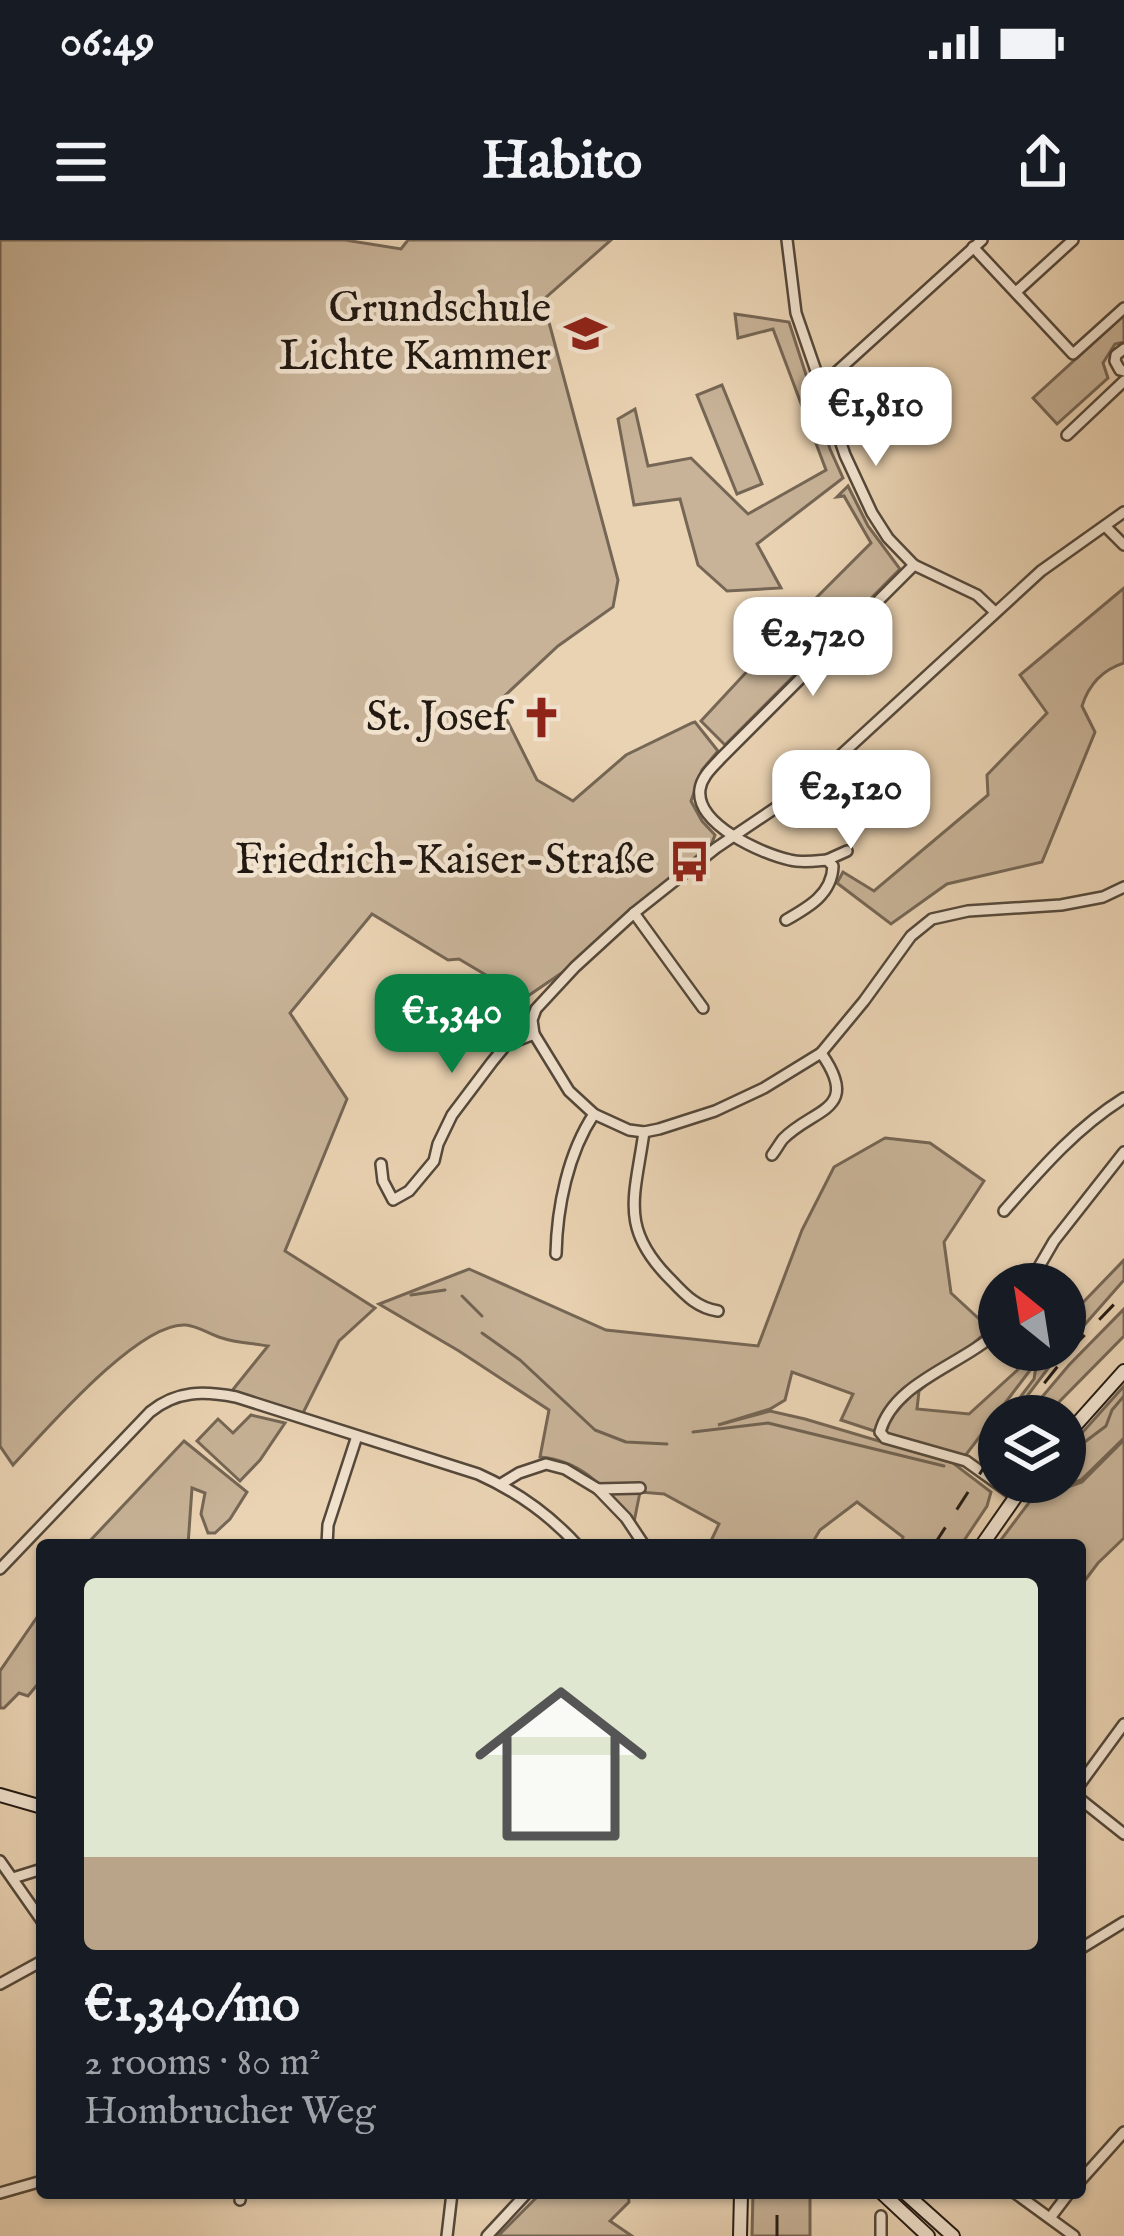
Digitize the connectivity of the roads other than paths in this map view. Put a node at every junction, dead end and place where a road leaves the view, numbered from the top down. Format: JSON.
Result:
{"nodes":[{"id":1,"x":788,"y":240,"type":"edge"},
{"id":2,"x":1073,"y":240,"type":"edge"},
{"id":3,"x":978,"y":244,"type":"edge"},
{"id":4,"x":1016,"y":292,"type":"junction"},
{"id":5,"x":1124,"y":308,"type":"edge"},
{"id":6,"x":1124,"y":349,"type":"edge"},
{"id":7,"x":1124,"y":371,"type":"edge"},
{"id":8,"x":1124,"y":381,"type":"edge"},
{"id":9,"x":820,"y":387,"type":"junction"},
{"id":10,"x":1067,"y":435,"type":"dead end"},
{"id":11,"x":1124,"y":512,"type":"edge"},
{"id":12,"x":1105,"y":526,"type":"junction"},
{"id":13,"x":1124,"y":545,"type":"edge"},
{"id":14,"x":914,"y":566,"type":"junction"},
{"id":15,"x":995,"y":612,"type":"junction"},
{"id":16,"x":735,"y":836,"type":"junction"},
{"id":17,"x":847,"y":851,"type":"dead end"},
{"id":18,"x":827,"y":860,"type":"junction"},
{"id":19,"x":1124,"y":887,"type":"edge"},
{"id":20,"x":634,"y":913,"type":"junction"},
{"id":21,"x":786,"y":920,"type":"dead end"},
{"id":22,"x":704,"y":1008,"type":"dead end"},
{"id":23,"x":534,"y":1034,"type":"junction"},
{"id":24,"x":821,"y":1053,"type":"junction"},
{"id":25,"x":1124,"y":1098,"type":"edge"},
{"id":26,"x":594,"y":1114,"type":"junction"},
{"id":27,"x":644,"y":1132,"type":"junction"},
{"id":28,"x":1124,"y":1152,"type":"edge"},
{"id":29,"x":772,"y":1155,"type":"dead end"},
{"id":30,"x":381,"y":1164,"type":"dead end"},
{"id":31,"x":1004,"y":1211,"type":"dead end"},
{"id":32,"x":556,"y":1254,"type":"dead end"},
{"id":33,"x":1041,"y":1263,"type":"edge"},
{"id":34,"x":718,"y":1310,"type":"dead end"},
{"id":35,"x":978,"y":1348,"type":"edge"},
{"id":36,"x":1124,"y":1371,"type":"edge"},
{"id":37,"x":1086,"y":1414,"type":"edge"},
{"id":38,"x":357,"y":1436,"type":"junction"},
{"id":39,"x":978,"y":1470,"type":"edge"},
{"id":40,"x":501,"y":1484,"type":"junction"},
{"id":41,"x":640,"y":1488,"type":"dead end"},
{"id":42,"x":598,"y":1490,"type":"junction"},
{"id":43,"x":1010,"y":1503,"type":"edge"},
{"id":44,"x":327,"y":1539,"type":"edge"},
{"id":45,"x":571,"y":1539,"type":"edge"},
{"id":46,"x":640,"y":1539,"type":"edge"},
{"id":47,"x":986,"y":1539,"type":"edge"},
{"id":48,"x":0,"y":1569,"type":"edge"},
{"id":49,"x":1124,"y":1724,"type":"edge"},
{"id":50,"x":1086,"y":1776,"type":"edge"},
{"id":51,"x":0,"y":1795,"type":"edge"},
{"id":52,"x":1086,"y":1804,"type":"edge"},
{"id":53,"x":36,"y":1805,"type":"edge"},
{"id":54,"x":1124,"y":1834,"type":"edge"},
{"id":55,"x":0,"y":1861,"type":"edge"},
{"id":56,"x":36,"y":1870,"type":"edge"},
{"id":57,"x":13,"y":1878,"type":"junction"},
{"id":58,"x":36,"y":1913,"type":"edge"},
{"id":59,"x":1124,"y":1922,"type":"edge"},
{"id":60,"x":1086,"y":1945,"type":"edge"},
{"id":61,"x":36,"y":1964,"type":"edge"},
{"id":62,"x":0,"y":1984,"type":"edge"},
{"id":63,"x":1124,"y":2132,"type":"edge"},
{"id":64,"x":1086,"y":2174,"type":"edge"},
{"id":65,"x":36,"y":2183,"type":"edge"},
{"id":66,"x":0,"y":2193,"type":"edge"},
{"id":67,"x":451,"y":2199,"type":"edge"},
{"id":68,"x":521,"y":2199,"type":"edge"},
{"id":69,"x":741,"y":2199,"type":"edge"},
{"id":70,"x":888,"y":2199,"type":"edge"},
{"id":71,"x":912,"y":2199,"type":"edge"},
{"id":72,"x":1023,"y":2199,"type":"edge"},
{"id":73,"x":1064,"y":2199,"type":"edge"},
{"id":74,"x":881,"y":2216,"type":"dead end"},
{"id":75,"x":1050,"y":2218,"type":"junction"},
{"id":76,"x":447,"y":2236,"type":"edge"},
{"id":77,"x":487,"y":2236,"type":"edge"},
{"id":78,"x":740,"y":2236,"type":"edge"},
{"id":79,"x":881,"y":2236,"type":"edge"},
{"id":80,"x":928,"y":2236,"type":"edge"},
{"id":81,"x":953,"y":2236,"type":"edge"},
{"id":82,"x":1074,"y":2236,"type":"edge"}],
"edges":[{"from":1,"to":9,"type":"street"},
{"from":2,"to":4,"type":"street"},
{"from":3,"to":4,"type":"street"},
{"from":3,"to":9,"type":"street"},
{"from":4,"to":5,"type":"street"},
{"from":6,"to":7,"type":"street"},
{"from":8,"to":10,"type":"street"},
{"from":9,"to":14,"type":"street"},
{"from":11,"to":12,"type":"street"},
{"from":12,"to":13,"type":"street"},
{"from":12,"to":15,"type":"street"},
{"from":14,"to":15,"type":"street"},
{"from":14,"to":16,"type":"street"},
{"from":15,"to":16,"type":"street"},
{"from":16,"to":18,"type":"street"},
{"from":16,"to":20,"type":"street"},
{"from":17,"to":18,"type":"street"},
{"from":18,"to":21,"type":"street"},
{"from":19,"to":24,"type":"street"},
{"from":20,"to":22,"type":"street"},
{"from":20,"to":23,"type":"street"},
{"from":23,"to":26,"type":"street"},
{"from":23,"to":30,"type":"street"},
{"from":24,"to":27,"type":"street"},
{"from":24,"to":29,"type":"street"},
{"from":25,"to":31,"type":"street"},
{"from":26,"to":27,"type":"street"},
{"from":26,"to":32,"type":"street"},
{"from":27,"to":34,"type":"street"},
{"from":28,"to":33,"type":"street"},
{"from":35,"to":39,"type":"street"},
{"from":36,"to":37,"type":"street"},
{"from":38,"to":40,"type":"street"},
{"from":38,"to":44,"type":"street"},
{"from":38,"to":48,"type":"street"},
{"from":40,"to":42,"type":"street"},
{"from":40,"to":45,"type":"street"},
{"from":41,"to":42,"type":"street"},
{"from":42,"to":46,"type":"street"},
{"from":43,"to":47,"type":"street"},
{"from":49,"to":50,"type":"street"},
{"from":51,"to":53,"type":"street"},
{"from":52,"to":54,"type":"street"},
{"from":55,"to":57,"type":"street"},
{"from":56,"to":57,"type":"street"},
{"from":57,"to":58,"type":"street"},
{"from":59,"to":60,"type":"street"},
{"from":61,"to":62,"type":"street"},
{"from":63,"to":64,"type":"street"},
{"from":65,"to":66,"type":"street"},
{"from":67,"to":76,"type":"street"},
{"from":68,"to":77,"type":"street"},
{"from":69,"to":78,"type":"street"},
{"from":70,"to":80,"type":"street"},
{"from":71,"to":81,"type":"street"},
{"from":72,"to":75,"type":"street"},
{"from":73,"to":75,"type":"street"},
{"from":74,"to":79,"type":"street"},
{"from":75,"to":82,"type":"street"}]}
